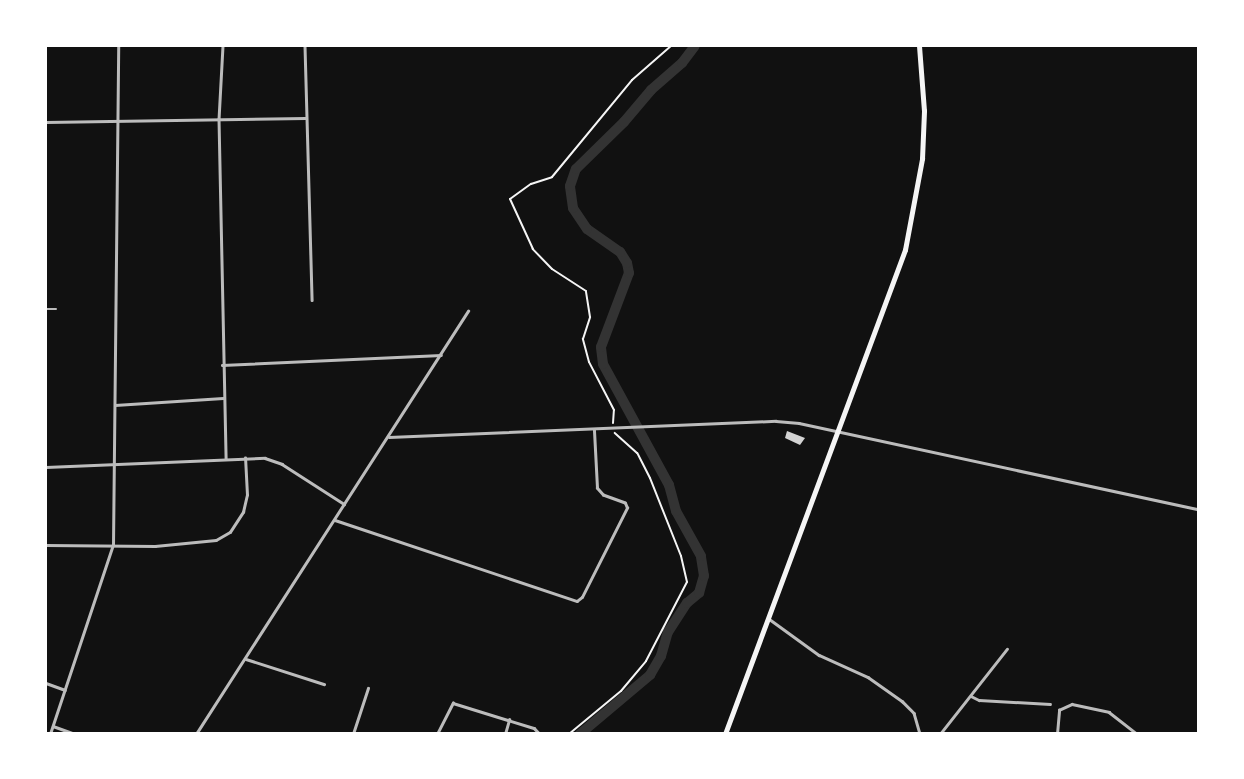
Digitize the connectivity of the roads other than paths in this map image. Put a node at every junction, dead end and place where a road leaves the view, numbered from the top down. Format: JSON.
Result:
{"nodes":[{"id":1,"x":118,"y":46,"type":"edge"},
{"id":2,"x":223,"y":46,"type":"edge"},
{"id":3,"x":305,"y":46,"type":"edge"},
{"id":4,"x":919,"y":46,"type":"edge"},
{"id":5,"x":305,"y":118,"type":"junction"},
{"id":6,"x":219,"y":119,"type":"junction"},
{"id":7,"x":118,"y":121,"type":"junction"},
{"id":8,"x":46,"y":122,"type":"edge"},
{"id":9,"x":312,"y":300,"type":"dead end"},
{"id":10,"x":46,"y":309,"type":"edge"},
{"id":11,"x":56,"y":309,"type":"dead end"},
{"id":12,"x":468,"y":311,"type":"dead end"},
{"id":13,"x":441,"y":355,"type":"junction"},
{"id":14,"x":222,"y":365,"type":"junction"},
{"id":15,"x":223,"y":398,"type":"junction"},
{"id":16,"x":115,"y":405,"type":"junction"},
{"id":17,"x":594,"y":430,"type":"junction"},
{"id":18,"x":839,"y":432,"type":"junction"},
{"id":19,"x":389,"y":437,"type":"junction"},
{"id":20,"x":245,"y":457,"type":"junction"},
{"id":21,"x":226,"y":458,"type":"junction"},
{"id":22,"x":114,"y":463,"type":"junction"},
{"id":23,"x":46,"y":467,"type":"edge"},
{"id":24,"x":345,"y":505,"type":"junction"},
{"id":25,"x":1199,"y":509,"type":"edge"},
{"id":26,"x":335,"y":520,"type":"junction"},
{"id":27,"x":46,"y":545,"type":"edge"},
{"id":28,"x":113,"y":545,"type":"junction"},
{"id":29,"x":768,"y":618,"type":"junction"},
{"id":30,"x":1007,"y":649,"type":"dead end"},
{"id":31,"x":246,"y":659,"type":"junction"},
{"id":32,"x":46,"y":683,"type":"edge"},
{"id":33,"x":324,"y":684,"type":"dead end"},
{"id":34,"x":368,"y":688,"type":"dead end"},
{"id":35,"x":65,"y":690,"type":"junction"},
{"id":36,"x":971,"y":696,"type":"junction"},
{"id":37,"x":1050,"y":704,"type":"dead end"},
{"id":38,"x":509,"y":720,"type":"junction"},
{"id":39,"x":53,"y":726,"type":"junction"},
{"id":40,"x":50,"y":733,"type":"edge"},
{"id":41,"x":75,"y":733,"type":"edge"},
{"id":42,"x":196,"y":733,"type":"edge"},
{"id":43,"x":352,"y":733,"type":"edge"},
{"id":44,"x":437,"y":733,"type":"edge"},
{"id":45,"x":505,"y":733,"type":"edge"},
{"id":46,"x":540,"y":733,"type":"edge"},
{"id":47,"x":725,"y":733,"type":"edge"},
{"id":48,"x":920,"y":733,"type":"edge"},
{"id":49,"x":940,"y":733,"type":"edge"},
{"id":50,"x":1057,"y":733,"type":"edge"},
{"id":51,"x":1136,"y":733,"type":"edge"}],
"edges":[{"from":1,"to":7,"type":"street"},
{"from":2,"to":6,"type":"street"},
{"from":3,"to":5,"type":"street"},
{"from":4,"to":18,"type":"main road"},
{"from":5,"to":6,"type":"street"},
{"from":5,"to":9,"type":"street"},
{"from":6,"to":7,"type":"street"},
{"from":6,"to":14,"type":"street"},
{"from":7,"to":8,"type":"street"},
{"from":7,"to":16,"type":"street"},
{"from":10,"to":11,"type":"lane"},
{"from":12,"to":13,"type":"street"},
{"from":13,"to":14,"type":"street"},
{"from":13,"to":19,"type":"street"},
{"from":14,"to":15,"type":"street"},
{"from":15,"to":16,"type":"street"},
{"from":15,"to":21,"type":"street"},
{"from":16,"to":22,"type":"street"},
{"from":17,"to":18,"type":"street"},
{"from":17,"to":19,"type":"street"},
{"from":17,"to":26,"type":"street"},
{"from":18,"to":25,"type":"street"},
{"from":18,"to":29,"type":"main road"},
{"from":19,"to":24,"type":"street"},
{"from":20,"to":21,"type":"street"},
{"from":20,"to":24,"type":"street"},
{"from":20,"to":28,"type":"street"},
{"from":21,"to":22,"type":"street"},
{"from":22,"to":23,"type":"street"},
{"from":22,"to":28,"type":"street"},
{"from":24,"to":26,"type":"street"},
{"from":26,"to":31,"type":"street"},
{"from":27,"to":28,"type":"street"},
{"from":28,"to":35,"type":"street"},
{"from":29,"to":47,"type":"main road"},
{"from":29,"to":48,"type":"street"},
{"from":30,"to":36,"type":"street"},
{"from":31,"to":33,"type":"street"},
{"from":31,"to":42,"type":"street"},
{"from":32,"to":35,"type":"street"},
{"from":34,"to":43,"type":"street"},
{"from":35,"to":39,"type":"street"},
{"from":36,"to":37,"type":"street"},
{"from":36,"to":49,"type":"street"},
{"from":38,"to":44,"type":"street"},
{"from":38,"to":45,"type":"street"},
{"from":38,"to":46,"type":"street"},
{"from":39,"to":40,"type":"street"},
{"from":39,"to":41,"type":"street"},
{"from":50,"to":51,"type":"street"}]}
